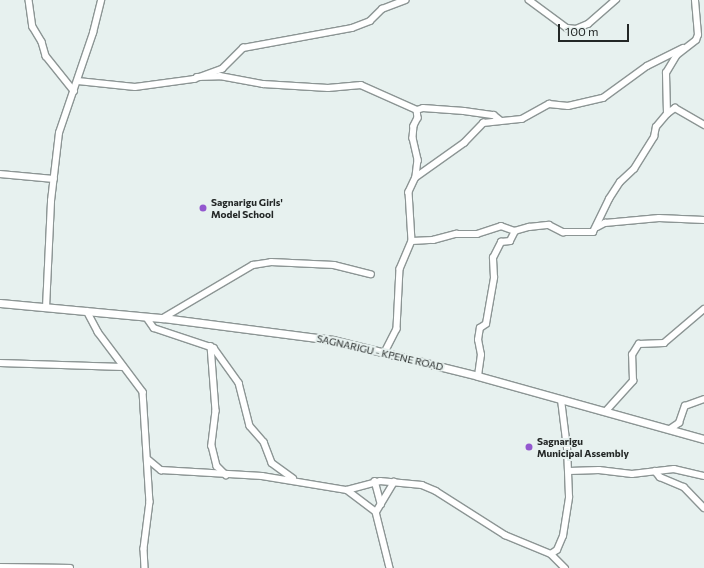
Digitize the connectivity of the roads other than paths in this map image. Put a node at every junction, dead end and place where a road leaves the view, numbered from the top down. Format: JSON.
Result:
{"nodes":[{"id":1,"x":29,"y":0,"type":"edge"},
{"id":2,"x":101,"y":0,"type":"edge"},
{"id":3,"x":405,"y":0,"type":"edge"},
{"id":4,"x":529,"y":0,"type":"edge"},
{"id":5,"x":616,"y":0,"type":"edge"},
{"id":6,"x":695,"y":0,"type":"edge"},
{"id":7,"x":683,"y":48,"type":"junction"},
{"id":8,"x":197,"y":77,"type":"junction"},
{"id":9,"x":78,"y":81,"type":"junction"},
{"id":10,"x":74,"y":91,"type":"junction"},
{"id":11,"x":417,"y":110,"type":"junction"},
{"id":12,"x":666,"y":114,"type":"junction"},
{"id":13,"x":500,"y":120,"type":"junction"},
{"id":14,"x":704,"y":125,"type":"edge"},
{"id":15,"x":0,"y":174,"type":"edge"},
{"id":16,"x":416,"y":177,"type":"junction"},
{"id":17,"x":54,"y":178,"type":"junction"},
{"id":18,"x":704,"y":220,"type":"edge"},
{"id":19,"x":597,"y":227,"type":"junction"},
{"id":20,"x":515,"y":232,"type":"junction"},
{"id":21,"x":412,"y":241,"type":"junction"},
{"id":22,"x":371,"y":274,"type":"dead end"},
{"id":23,"x":0,"y":303,"type":"edge"},
{"id":24,"x":46,"y":308,"type":"junction"},
{"id":25,"x":704,"y":309,"type":"edge"},
{"id":26,"x":87,"y":311,"type":"junction"},
{"id":27,"x":147,"y":318,"type":"junction"},
{"id":28,"x":162,"y":318,"type":"junction"},
{"id":29,"x":211,"y":346,"type":"junction"},
{"id":30,"x":385,"y":353,"type":"junction"},
{"id":31,"x":0,"y":363,"type":"edge"},
{"id":32,"x":123,"y":367,"type":"junction"},
{"id":33,"x":478,"y":376,"type":"junction"},
{"id":34,"x":704,"y":399,"type":"edge"},
{"id":35,"x":561,"y":400,"type":"junction"},
{"id":36,"x":605,"y":412,"type":"junction"},
{"id":37,"x":670,"y":430,"type":"junction"},
{"id":38,"x":704,"y":439,"type":"edge"},
{"id":39,"x":149,"y":460,"type":"junction"},
{"id":40,"x":569,"y":471,"type":"junction"},
{"id":41,"x":655,"y":471,"type":"junction"},
{"id":42,"x":226,"y":475,"type":"junction"},
{"id":43,"x":704,"y":476,"type":"edge"},
{"id":44,"x":297,"y":480,"type":"junction"},
{"id":45,"x":375,"y":481,"type":"junction"},
{"id":46,"x":394,"y":482,"type":"junction"},
{"id":47,"x":347,"y":490,"type":"junction"},
{"id":48,"x":380,"y":504,"type":"junction"},
{"id":49,"x":704,"y":508,"type":"edge"},
{"id":50,"x":376,"y":512,"type":"junction"},
{"id":51,"x":551,"y":554,"type":"junction"},
{"id":52,"x":0,"y":566,"type":"edge"},
{"id":53,"x":24,"y":567,"type":"edge"},
{"id":54,"x":563,"y":567,"type":"edge"},
{"id":55,"x":70,"y":568,"type":"edge"},
{"id":56,"x":145,"y":568,"type":"edge"},
{"id":57,"x":390,"y":568,"type":"edge"}],
"edges":[{"from":1,"to":10,"type":"street"},
{"from":2,"to":9,"type":"street"},
{"from":3,"to":8,"type":"street"},
{"from":4,"to":5,"type":"street"},
{"from":6,"to":7,"type":"street"},
{"from":7,"to":12,"type":"street"},
{"from":7,"to":13,"type":"street"},
{"from":8,"to":9,"type":"street"},
{"from":8,"to":11,"type":"street"},
{"from":9,"to":10,"type":"street"},
{"from":10,"to":17,"type":"street"},
{"from":11,"to":13,"type":"street"},
{"from":11,"to":16,"type":"street"},
{"from":12,"to":14,"type":"street"},
{"from":12,"to":19,"type":"street"},
{"from":13,"to":16,"type":"street"},
{"from":15,"to":17,"type":"street"},
{"from":16,"to":21,"type":"street"},
{"from":17,"to":24,"type":"street"},
{"from":18,"to":19,"type":"street"},
{"from":19,"to":20,"type":"street"},
{"from":20,"to":21,"type":"street"},
{"from":20,"to":33,"type":"street"},
{"from":21,"to":30,"type":"street"},
{"from":22,"to":28,"type":"street"},
{"from":23,"to":24,"type":"street","name":"SAGNARIGU - KPENE ROAD"},
{"from":24,"to":26,"type":"street","name":"SAGNARIGU - KPENE ROAD"},
{"from":25,"to":36,"type":"street"},
{"from":26,"to":27,"type":"street","name":"SAGNARIGU - KPENE ROAD"},
{"from":26,"to":32,"type":"street"},
{"from":27,"to":28,"type":"street","name":"SAGNARIGU - KPENE ROAD"},
{"from":27,"to":29,"type":"street"},
{"from":28,"to":30,"type":"street","name":"SAGNARIGU - KPENE ROAD"},
{"from":29,"to":42,"type":"street"},
{"from":29,"to":44,"type":"street"},
{"from":30,"to":33,"type":"street","name":"SAGNARIGU - KPENE ROAD"},
{"from":31,"to":32,"type":"street"},
{"from":32,"to":39,"type":"street"},
{"from":33,"to":35,"type":"street","name":"SAGNARIGU - KPENE ROAD"},
{"from":34,"to":37,"type":"street"},
{"from":35,"to":36,"type":"street","name":"SAGNARIGU - KPENE ROAD"},
{"from":35,"to":40,"type":"street"},
{"from":36,"to":37,"type":"street","name":"SAGNARIGU - KPENE ROAD"},
{"from":37,"to":38,"type":"street","name":"SAGNARIGU - KPENE ROAD"},
{"from":39,"to":42,"type":"street"},
{"from":39,"to":56,"type":"street"},
{"from":40,"to":41,"type":"street"},
{"from":40,"to":51,"type":"street"},
{"from":41,"to":43,"type":"street"},
{"from":41,"to":49,"type":"street"},
{"from":42,"to":44,"type":"street"},
{"from":44,"to":47,"type":"street"},
{"from":45,"to":46,"type":"street"},
{"from":45,"to":47,"type":"street"},
{"from":45,"to":48,"type":"street"},
{"from":46,"to":48,"type":"street"},
{"from":46,"to":51,"type":"street"},
{"from":47,"to":50,"type":"street"},
{"from":48,"to":50,"type":"street"},
{"from":50,"to":57,"type":"street"},
{"from":51,"to":54,"type":"street"},
{"from":52,"to":53,"type":"street"},
{"from":53,"to":55,"type":"street"}]}
